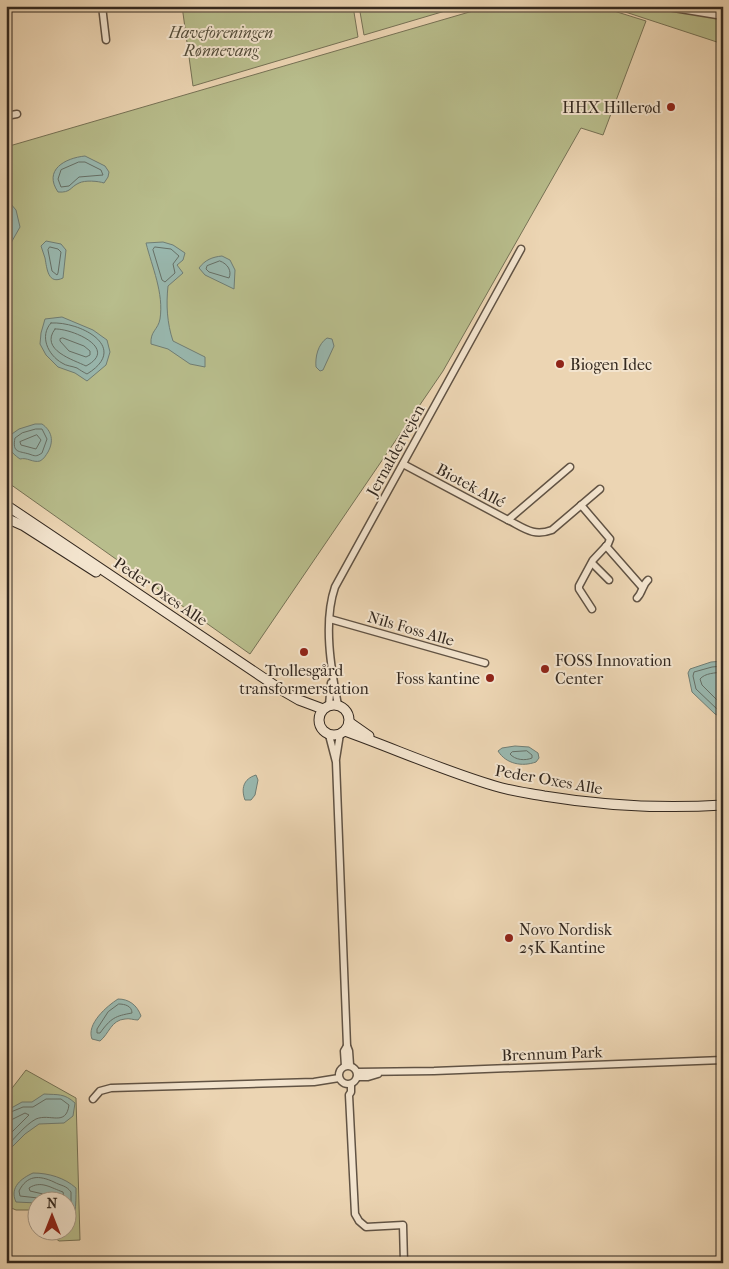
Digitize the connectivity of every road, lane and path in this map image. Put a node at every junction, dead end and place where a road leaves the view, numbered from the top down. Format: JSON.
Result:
{"nodes":[{"id":1,"x":102,"y":6,"type":"edge"},
{"id":2,"x":662,"y":6,"type":"edge"},
{"id":3,"x":679,"y":8,"type":"edge"},
{"id":4,"x":723,"y":16,"type":"edge"},
{"id":5,"x":106,"y":40,"type":"dead end"},
{"id":6,"x":17,"y":114,"type":"dead end"},
{"id":7,"x":6,"y":116,"type":"edge"},
{"id":8,"x":521,"y":250,"type":"dead end"},
{"id":9,"x":403,"y":464,"type":"junction"},
{"id":10,"x":570,"y":467,"type":"dead end"},
{"id":11,"x":600,"y":489,"type":"dead end"},
{"id":12,"x":580,"y":504,"type":"junction"},
{"id":13,"x":6,"y":505,"type":"edge"},
{"id":14,"x":6,"y":518,"type":"edge"},
{"id":15,"x":508,"y":520,"type":"junction"},
{"id":16,"x":606,"y":546,"type":"junction"},
{"id":17,"x":592,"y":563,"type":"junction"},
{"id":18,"x":609,"y":580,"type":"dead end"},
{"id":19,"x":648,"y":580,"type":"dead end"},
{"id":20,"x":642,"y":587,"type":"junction"},
{"id":21,"x":637,"y":598,"type":"dead end"},
{"id":22,"x":592,"y":609,"type":"dead end"},
{"id":23,"x":165,"y":612,"type":"junction"},
{"id":24,"x":330,"y":619,"type":"junction"},
{"id":25,"x":485,"y":663,"type":"dead end"},
{"id":26,"x":327,"y":709,"type":"junction"},
{"id":27,"x":349,"y":722,"type":"junction"},
{"id":28,"x":343,"y":732,"type":"junction"},
{"id":29,"x":329,"y":735,"type":"junction"},
{"id":30,"x":378,"y":742,"type":"junction"},
{"id":31,"x":336,"y":762,"type":"junction"},
{"id":32,"x":723,"y":805,"type":"edge"},
{"id":33,"x":723,"y":1060,"type":"edge"},
{"id":34,"x":347,"y":1066,"type":"junction"},
{"id":35,"x":357,"y":1074,"type":"junction"},
{"id":36,"x":339,"y":1075,"type":"junction"},
{"id":37,"x":348,"y":1083,"type":"junction"},
{"id":38,"x":93,"y":1099,"type":"dead end"},
{"id":39,"x":404,"y":1263,"type":"edge"}],
"edges":[{"from":1,"to":5,"type":"street"},
{"from":2,"to":3,"type":"street"},
{"from":3,"to":4,"type":"street"},
{"from":6,"to":7,"type":"street"},
{"from":8,"to":9,"type":"street","name":"Jernaldervejen"},
{"from":9,"to":15,"type":"street","name":"Biotek Allé"},
{"from":9,"to":24,"type":"street","name":"Jernaldervejen"},
{"from":10,"to":15,"type":"street","name":"Biotek Allé"},
{"from":11,"to":12,"type":"street"},
{"from":12,"to":15,"type":"street"},
{"from":12,"to":16,"type":"street"},
{"from":13,"to":23,"type":"street","name":"Peder Oxes Alle"},
{"from":14,"to":23,"type":"street"},
{"from":16,"to":17,"type":"street"},
{"from":16,"to":20,"type":"street"},
{"from":17,"to":18,"type":"street"},
{"from":17,"to":22,"type":"street"},
{"from":19,"to":20,"type":"street"},
{"from":20,"to":21,"type":"street"},
{"from":23,"to":26,"type":"street","name":"Peder Oxes Alle"},
{"from":24,"to":25,"type":"street","name":"Nils Foss Alle"},
{"from":24,"to":26,"type":"street","name":"Jernaldervejen"},
{"from":26,"to":27,"type":"street"},
{"from":26,"to":29,"type":"street"},
{"from":27,"to":28,"type":"street"},
{"from":27,"to":30,"type":"street","name":"Peder Oxes Alle"},
{"from":28,"to":29,"type":"street"},
{"from":28,"to":30,"type":"street","name":"Peder Oxes Alle"},
{"from":28,"to":31,"type":"street"},
{"from":29,"to":31,"type":"street"},
{"from":30,"to":32,"type":"street","name":"Peder Oxes Alle"},
{"from":31,"to":34,"type":"street"},
{"from":33,"to":35,"type":"street","name":"Brennum Park"},
{"from":34,"to":35,"type":"street"},
{"from":34,"to":36,"type":"street"},
{"from":35,"to":37,"type":"street"},
{"from":36,"to":37,"type":"street"},
{"from":36,"to":38,"type":"street"},
{"from":37,"to":39,"type":"street"}]}
